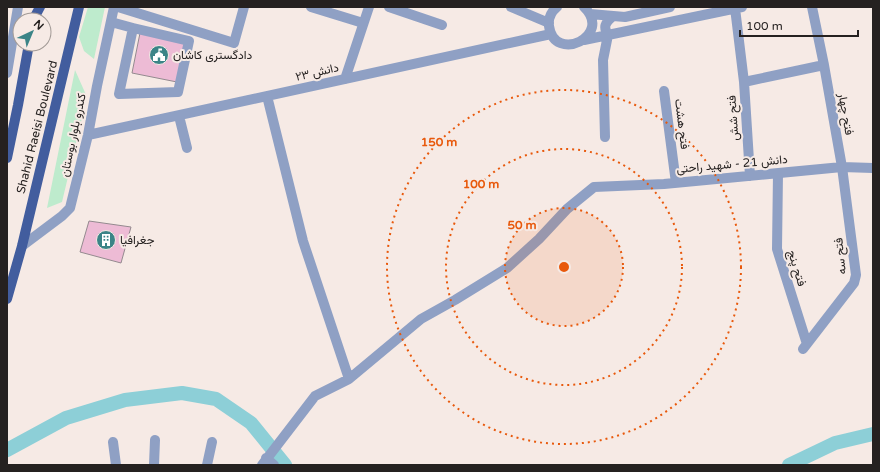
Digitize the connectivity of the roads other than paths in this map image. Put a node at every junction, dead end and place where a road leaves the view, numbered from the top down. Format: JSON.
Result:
{"nodes":[{"id":1,"x":18,"y":7,"type":"edge"},
{"id":2,"x":79,"y":7,"type":"edge"},
{"id":3,"x":114,"y":7,"type":"edge"},
{"id":4,"x":118,"y":7,"type":"edge"},
{"id":5,"x":244,"y":7,"type":"edge"},
{"id":6,"x":312,"y":7,"type":"edge"},
{"id":7,"x":369,"y":7,"type":"edge"},
{"id":8,"x":389,"y":7,"type":"edge"},
{"id":9,"x":511,"y":7,"type":"edge"},
{"id":10,"x":557,"y":7,"type":"edge"},
{"id":11,"x":812,"y":7,"type":"edge"},
{"id":12,"x":665,"y":8,"type":"edge"},
{"id":13,"x":739,"y":8,"type":"edge"},
{"id":14,"x":587,"y":11,"type":"edge"},
{"id":15,"x":612,"y":17,"type":"junction"},
{"id":16,"x":111,"y":22,"type":"junction"},
{"id":17,"x":549,"y":23,"type":"junction"},
{"id":18,"x":364,"y":24,"type":"junction"},
{"id":19,"x":442,"y":25,"type":"dead end"},
{"id":20,"x":133,"y":28,"type":"junction"},
{"id":21,"x":551,"y":34,"type":"junction"},
{"id":22,"x":608,"y":35,"type":"junction"},
{"id":23,"x":584,"y":40,"type":"junction"},
{"id":24,"x":28,"y":52,"type":"edge"},
{"id":25,"x":824,"y":65,"type":"junction"},
{"id":26,"x":7,"y":73,"type":"edge"},
{"id":27,"x":345,"y":79,"type":"junction"},
{"id":28,"x":744,"y":82,"type":"junction"},
{"id":29,"x":664,"y":91,"type":"dead end"},
{"id":30,"x":267,"y":96,"type":"junction"},
{"id":31,"x":179,"y":116,"type":"junction"},
{"id":32,"x":88,"y":136,"type":"junction"},
{"id":33,"x":605,"y":137,"type":"dead end"},
{"id":34,"x":187,"y":148,"type":"dead end"},
{"id":35,"x":7,"y":158,"type":"edge"},
{"id":36,"x":842,"y":167,"type":"junction"},
{"id":37,"x":873,"y":168,"type":"edge"},
{"id":38,"x":778,"y":173,"type":"junction"},
{"id":39,"x":750,"y":176,"type":"junction"},
{"id":40,"x":676,"y":183,"type":"junction"},
{"id":41,"x":22,"y":246,"type":"junction"},
{"id":42,"x":7,"y":299,"type":"edge"},
{"id":43,"x":805,"y":346,"type":"joint"},
{"id":44,"x":349,"y":379,"type":"junction"},
{"id":45,"x":155,"y":440,"type":"dead end"},
{"id":46,"x":112,"y":442,"type":"dead end"},
{"id":47,"x":212,"y":442,"type":"dead end"},
{"id":48,"x":268,"y":463,"type":"edge"},
{"id":49,"x":116,"y":465,"type":"edge"},
{"id":50,"x":154,"y":465,"type":"edge"},
{"id":51,"x":207,"y":465,"type":"edge"}],
"edges":[{"from":1,"to":26,"type":"street"},
{"from":2,"to":41,"type":"main road","name":"Shahid Raeisi Boulevard"},
{"from":3,"to":16,"type":"street","name":"کندرو بلوار بوستان"},
{"from":4,"to":5,"type":"street"},
{"from":6,"to":18,"type":"street"},
{"from":7,"to":18,"type":"street"},
{"from":8,"to":19,"type":"street"},
{"from":9,"to":17,"type":"street"},
{"from":10,"to":17,"type":"street"},
{"from":11,"to":25,"type":"street","name":"فتح چهار"},
{"from":12,"to":15,"type":"street"},
{"from":13,"to":22,"type":"street"},
{"from":13,"to":28,"type":"street","name":"فتح شش"},
{"from":14,"to":15,"type":"street"},
{"from":14,"to":23,"type":"street"},
{"from":15,"to":22,"type":"street"},
{"from":16,"to":20,"type":"street"},
{"from":16,"to":32,"type":"street","name":"کندرو بلوار بوستان"},
{"from":17,"to":21,"type":"street"},
{"from":18,"to":27,"type":"street"},
{"from":20,"to":20,"type":"street"},
{"from":21,"to":23,"type":"street"},
{"from":21,"to":27,"type":"street","name":"دانش ۲۳"},
{"from":22,"to":23,"type":"street"},
{"from":22,"to":33,"type":"street"},
{"from":24,"to":35,"type":"main road","name":"Shahid Raeisi Boulevard"},
{"from":25,"to":28,"type":"street"},
{"from":25,"to":36,"type":"street","name":"فتح چهار"},
{"from":27,"to":30,"type":"street","name":"دانش ۲۳"},
{"from":28,"to":39,"type":"street","name":"فتح شش"},
{"from":29,"to":40,"type":"street","name":"فتح هشت"},
{"from":30,"to":31,"type":"street","name":"دانش ۲۳"},
{"from":30,"to":44,"type":"street"},
{"from":31,"to":32,"type":"street","name":"دانش ۲۳"},
{"from":31,"to":34,"type":"street"},
{"from":32,"to":41,"type":"street","name":"کندرو بلوار بوستان"},
{"from":36,"to":37,"type":"street","name":"دانش 21 - شهید راحتی"},
{"from":36,"to":38,"type":"street","name":"دانش 21 - شهید راحتی"},
{"from":36,"to":43,"type":"street","name":"فتح سه"},
{"from":38,"to":39,"type":"street","name":"دانش 21 - شهید راحتی"},
{"from":38,"to":43,"type":"street","name":"فتح پنج"},
{"from":39,"to":40,"type":"street","name":"دانش 21 - شهید راحتی"},
{"from":40,"to":44,"type":"street","name":"دانش 21 - شهید راحتی"},
{"from":41,"to":42,"type":"main road","name":"Shahid Raeisi Boulevard"},
{"from":44,"to":48,"type":"street"},
{"from":45,"to":50,"type":"street"},
{"from":46,"to":49,"type":"street"},
{"from":47,"to":51,"type":"street"}]}
